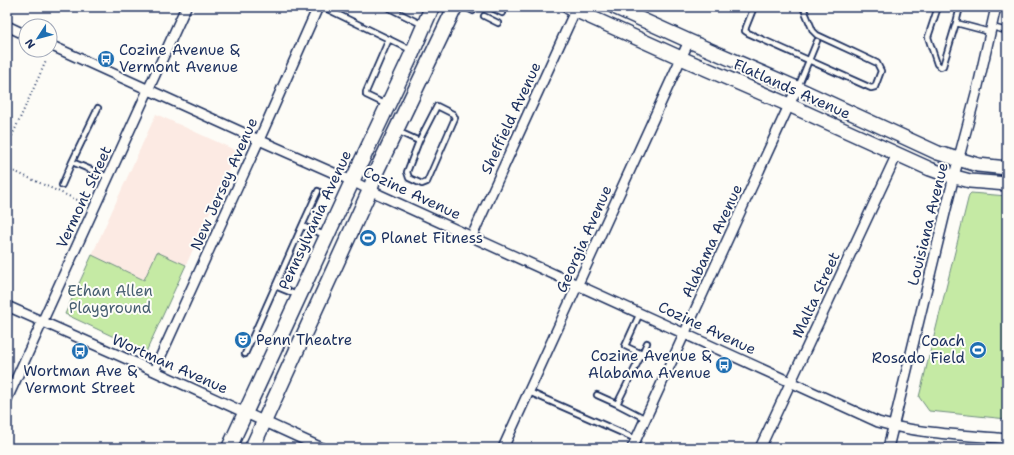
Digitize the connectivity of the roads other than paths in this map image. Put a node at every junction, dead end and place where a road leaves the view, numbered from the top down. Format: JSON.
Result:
{"nodes":[{"id":1,"x":186,"y":7,"type":"edge"},
{"id":2,"x":318,"y":7,"type":"edge"},
{"id":3,"x":323,"y":7,"type":"edge"},
{"id":4,"x":387,"y":7,"type":"edge"},
{"id":5,"x":432,"y":7,"type":"edge"},
{"id":6,"x":454,"y":7,"type":"edge"},
{"id":7,"x":465,"y":7,"type":"edge"},
{"id":8,"x":490,"y":7,"type":"edge"},
{"id":9,"x":614,"y":7,"type":"edge"},
{"id":10,"x":754,"y":7,"type":"edge"},
{"id":11,"x":803,"y":7,"type":"edge"},
{"id":12,"x":938,"y":7,"type":"edge"},
{"id":13,"x":960,"y":7,"type":"edge"},
{"id":14,"x":996,"y":7,"type":"edge"},
{"id":15,"x":572,"y":9,"type":"edge"},
{"id":16,"x":473,"y":11,"type":"dead end"},
{"id":17,"x":502,"y":12,"type":"dead end"},
{"id":18,"x":484,"y":16,"type":"dead end"},
{"id":19,"x":498,"y":23,"type":"dead end"},
{"id":20,"x":956,"y":23,"type":"junction"},
{"id":21,"x":424,"y":25,"type":"junction"},
{"id":22,"x":7,"y":26,"type":"edge"},
{"id":23,"x":991,"y":30,"type":"junction"},
{"id":24,"x":18,"y":31,"type":"edge"},
{"id":25,"x":1007,"y":31,"type":"edge"},
{"id":26,"x":389,"y":39,"type":"junction"},
{"id":27,"x":689,"y":41,"type":"junction"},
{"id":28,"x":817,"y":41,"type":"dead end"},
{"id":29,"x":58,"y":49,"type":"edge"},
{"id":30,"x":413,"y":51,"type":"junction"},
{"id":31,"x":681,"y":58,"type":"junction"},
{"id":32,"x":809,"y":60,"type":"junction"},
{"id":33,"x":797,"y":88,"type":"junction"},
{"id":34,"x":148,"y":90,"type":"junction"},
{"id":35,"x":388,"y":105,"type":"junction"},
{"id":36,"x":789,"y":105,"type":"junction"},
{"id":37,"x":98,"y":108,"type":"dead end"},
{"id":38,"x":396,"y":130,"type":"junction"},
{"id":39,"x":259,"y":140,"type":"junction"},
{"id":40,"x":419,"y":141,"type":"junction"},
{"id":41,"x":897,"y":154,"type":"junction"},
{"id":42,"x":958,"y":160,"type":"junction"},
{"id":43,"x":72,"y":162,"type":"junction"},
{"id":44,"x":1007,"y":168,"type":"edge"},
{"id":45,"x":954,"y":176,"type":"junction"},
{"id":46,"x":108,"y":177,"type":"junction"},
{"id":47,"x":352,"y":181,"type":"junction"},
{"id":48,"x":1007,"y":184,"type":"edge"},
{"id":49,"x":62,"y":185,"type":"dead end"},
{"id":50,"x":370,"y":190,"type":"junction"},
{"id":51,"x":318,"y":191,"type":"dead end"},
{"id":52,"x":302,"y":226,"type":"junction"},
{"id":53,"x":326,"y":236,"type":"junction"},
{"id":54,"x":472,"y":236,"type":"junction"},
{"id":55,"x":578,"y":285,"type":"junction"},
{"id":56,"x":275,"y":286,"type":"junction"},
{"id":57,"x":299,"y":295,"type":"junction"},
{"id":58,"x":7,"y":306,"type":"edge"},
{"id":59,"x":640,"y":313,"type":"junction"},
{"id":60,"x":42,"y":322,"type":"junction"},
{"id":61,"x":685,"y":334,"type":"junction"},
{"id":62,"x":647,"y":343,"type":"dead end"},
{"id":63,"x":245,"y":354,"type":"dead end"},
{"id":64,"x":642,"y":354,"type":"junction"},
{"id":65,"x":154,"y":371,"type":"junction"},
{"id":66,"x":791,"y":382,"type":"junction"},
{"id":67,"x":529,"y":392,"type":"junction"},
{"id":68,"x":597,"y":395,"type":"dead end"},
{"id":69,"x":7,"y":400,"type":"edge"},
{"id":70,"x":617,"y":404,"type":"junction"},
{"id":71,"x":244,"y":413,"type":"junction"},
{"id":72,"x":646,"y":419,"type":"junction"},
{"id":73,"x":264,"y":422,"type":"junction"},
{"id":74,"x":894,"y":426,"type":"junction"},
{"id":75,"x":1007,"y":439,"type":"edge"},
{"id":76,"x":634,"y":444,"type":"edge"},
{"id":77,"x":229,"y":448,"type":"edge"},
{"id":78,"x":252,"y":448,"type":"edge"},
{"id":79,"x":322,"y":448,"type":"edge"},
{"id":80,"x":504,"y":448,"type":"edge"},
{"id":81,"x":760,"y":448,"type":"edge"},
{"id":82,"x":888,"y":448,"type":"edge"}],
"edges":[{"from":1,"to":34,"type":"street","name":"Vermont Street"},
{"from":2,"to":39,"type":"street","name":"New Jersey Avenue"},
{"from":3,"to":26,"type":"lane"},
{"from":4,"to":21,"type":"lane"},
{"from":5,"to":21,"type":"main road","name":"Pennsylvania Avenue"},
{"from":6,"to":38,"type":"main road"},
{"from":7,"to":16,"type":"lane"},
{"from":8,"to":17,"type":"lane"},
{"from":9,"to":27,"type":"main road","name":"Flatlands Avenue"},
{"from":10,"to":32,"type":"lane"},
{"from":11,"to":32,"type":"lane"},
{"from":12,"to":20,"type":"lane"},
{"from":13,"to":20,"type":"lane"},
{"from":14,"to":23,"type":"street","name":"Louisiana Avenue"},
{"from":15,"to":31,"type":"main road","name":"Flatlands Avenue"},
{"from":15,"to":54,"type":"street","name":"Sheffield Avenue"},
{"from":18,"to":19,"type":"lane"},
{"from":20,"to":23,"type":"lane"},
{"from":21,"to":30,"type":"main road","name":"Pennsylvania Avenue"},
{"from":22,"to":24,"type":"street"},
{"from":23,"to":25,"type":"lane"},
{"from":23,"to":42,"type":"street","name":"Louisiana Avenue"},
{"from":26,"to":30,"type":"lane"},
{"from":26,"to":35,"type":"lane"},
{"from":27,"to":31,"type":"street","name":"Georgia Avenue"},
{"from":27,"to":33,"type":"main road","name":"Flatlands Avenue"},
{"from":28,"to":32,"type":"lane"},
{"from":29,"to":34,"type":"street","name":"Cozine Avenue"},
{"from":30,"to":35,"type":"main road","name":"Pennsylvania Avenue"},
{"from":31,"to":36,"type":"main road","name":"Flatlands Avenue"},
{"from":31,"to":55,"type":"street","name":"Georgia Avenue"},
{"from":32,"to":33,"type":"lane"},
{"from":33,"to":36,"type":"street","name":"Alabama Avenue"},
{"from":33,"to":42,"type":"main road","name":"Flatlands Avenue"},
{"from":34,"to":39,"type":"street","name":"Cozine Avenue"},
{"from":34,"to":46,"type":"street","name":"Vermont Street"},
{"from":35,"to":47,"type":"main road","name":"Pennsylvania Avenue"},
{"from":36,"to":41,"type":"main road","name":"Flatlands Avenue"},
{"from":36,"to":61,"type":"street","name":"Alabama Avenue"},
{"from":37,"to":43,"type":"lane"},
{"from":38,"to":40,"type":"lane"},
{"from":38,"to":50,"type":"main road"},
{"from":39,"to":47,"type":"street","name":"Cozine Avenue"},
{"from":39,"to":65,"type":"street","name":"New Jersey Avenue"},
{"from":40,"to":40,"type":"lane"},
{"from":41,"to":45,"type":"main road","name":"Flatlands Avenue"},
{"from":41,"to":66,"type":"street","name":"Malta Street"},
{"from":42,"to":44,"type":"main road","name":"Flatlands Avenue"},
{"from":42,"to":45,"type":"street","name":"Louisiana Avenue"},
{"from":43,"to":46,"type":"lane"},
{"from":43,"to":49,"type":"lane"},
{"from":45,"to":48,"type":"main road","name":"Flatlands Avenue"},
{"from":45,"to":74,"type":"street","name":"Louisiana Avenue"},
{"from":46,"to":60,"type":"street","name":"Vermont Street"},
{"from":47,"to":50,"type":"street","name":"Cozine Avenue"},
{"from":47,"to":53,"type":"main road","name":"Pennsylvania Avenue"},
{"from":50,"to":54,"type":"street","name":"Cozine Avenue"},
{"from":50,"to":73,"type":"main road"},
{"from":51,"to":52,"type":"lane"},
{"from":52,"to":53,"type":"lane"},
{"from":52,"to":56,"type":"lane"},
{"from":53,"to":57,"type":"main road","name":"Pennsylvania Avenue"},
{"from":54,"to":55,"type":"street","name":"Cozine Avenue"},
{"from":55,"to":59,"type":"street","name":"Cozine Avenue"},
{"from":55,"to":67,"type":"street","name":"Georgia Avenue"},
{"from":56,"to":57,"type":"lane"},
{"from":56,"to":63,"type":"lane"},
{"from":57,"to":71,"type":"main road","name":"Pennsylvania Avenue"},
{"from":58,"to":60,"type":"street","name":"Wortman Avenue"},
{"from":59,"to":61,"type":"street","name":"Cozine Avenue"},
{"from":59,"to":64,"type":"lane"},
{"from":60,"to":65,"type":"street","name":"Wortman Avenue"},
{"from":60,"to":69,"type":"street","name":"Vermont Street"},
{"from":61,"to":66,"type":"street","name":"Cozine Avenue"},
{"from":61,"to":72,"type":"street","name":"Alabama Avenue"},
{"from":62,"to":64,"type":"lane"},
{"from":64,"to":70,"type":"lane"},
{"from":65,"to":71,"type":"street","name":"Wortman Avenue"},
{"from":66,"to":74,"type":"street","name":"Cozine Avenue"},
{"from":66,"to":81,"type":"street","name":"Malta Street"},
{"from":67,"to":76,"type":"lane"},
{"from":67,"to":80,"type":"street","name":"Georgia Avenue"},
{"from":68,"to":70,"type":"lane"},
{"from":70,"to":72,"type":"lane"},
{"from":71,"to":73,"type":"street","name":"Wortman Avenue"},
{"from":71,"to":77,"type":"main road","name":"Pennsylvania Avenue"},
{"from":72,"to":76,"type":"street","name":"Alabama Avenue"},
{"from":73,"to":78,"type":"main road"},
{"from":73,"to":79,"type":"street","name":"Wortman Avenue"},
{"from":74,"to":75,"type":"street","name":"Cozine Avenue"},
{"from":74,"to":82,"type":"street","name":"Louisiana Avenue"}]}
